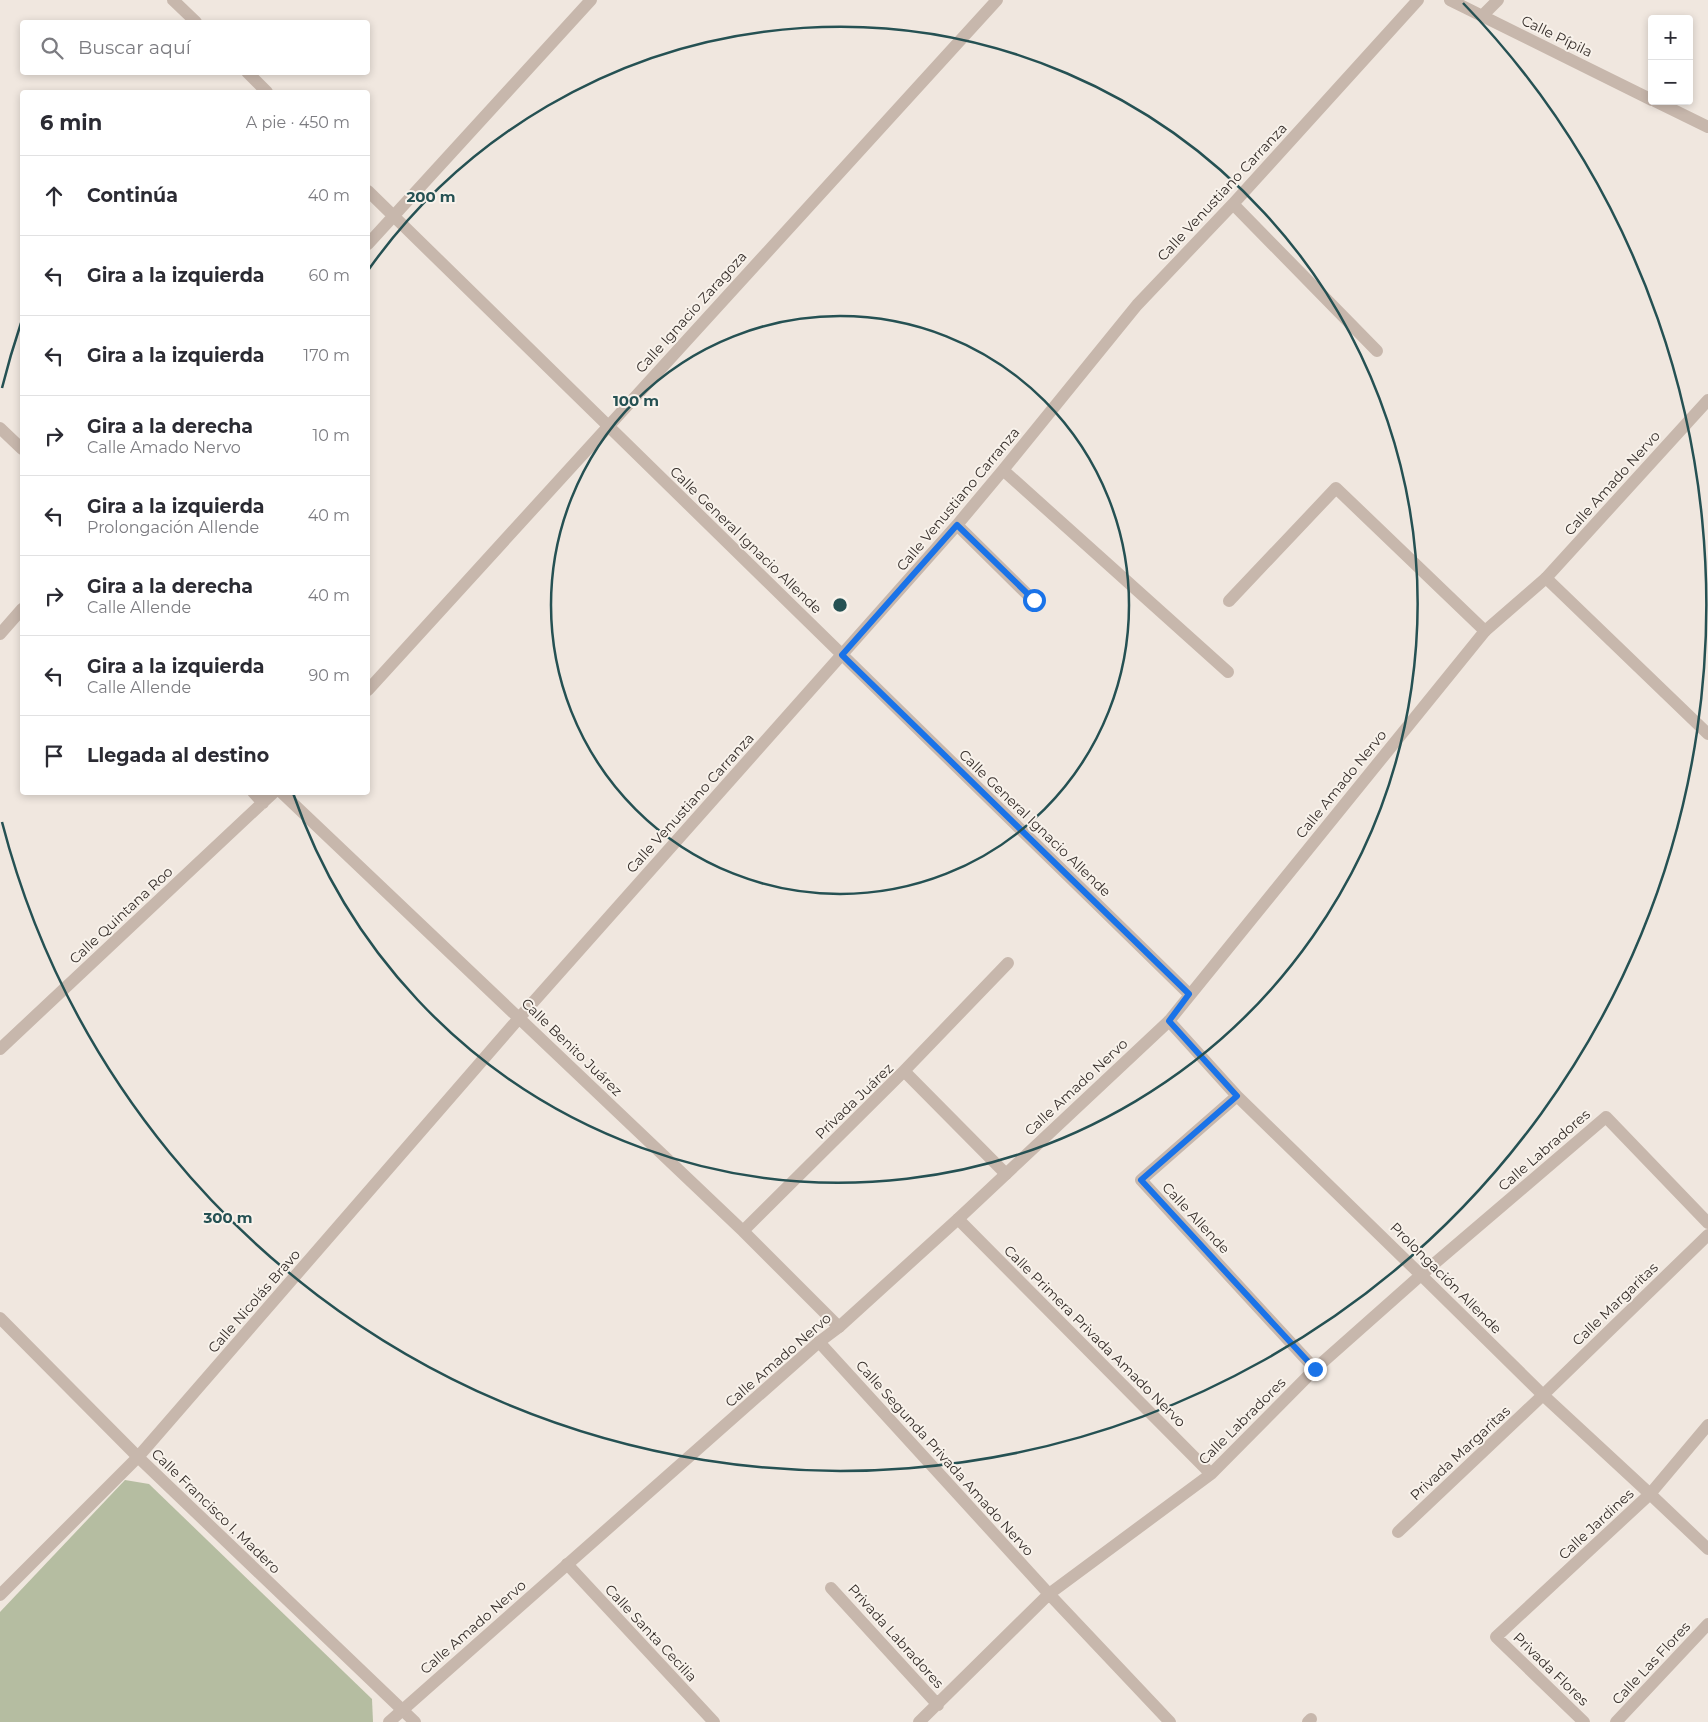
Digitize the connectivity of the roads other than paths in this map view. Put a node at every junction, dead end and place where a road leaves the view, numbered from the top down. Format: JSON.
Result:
{"nodes":[{"id":1,"x":173,"y":0,"type":"edge"},
{"id":2,"x":591,"y":0,"type":"edge"},
{"id":3,"x":997,"y":0,"type":"edge"},
{"id":4,"x":1418,"y":0,"type":"edge"},
{"id":5,"x":1450,"y":0,"type":"edge"},
{"id":6,"x":1498,"y":0,"type":"edge"},
{"id":7,"x":1482,"y":16,"type":"junction"},
{"id":8,"x":194,"y":20,"type":"edge"},
{"id":9,"x":250,"y":75,"type":"edge"},
{"id":10,"x":265,"y":90,"type":"edge"},
{"id":11,"x":1648,"y":98,"type":"edge"},
{"id":12,"x":1663,"y":105,"type":"edge"},
{"id":13,"x":1708,"y":128,"type":"edge"},
{"id":14,"x":370,"y":193,"type":"edge"},
{"id":15,"x":1233,"y":204,"type":"junction"},
{"id":16,"x":394,"y":216,"type":"junction"},
{"id":17,"x":370,"y":242,"type":"edge"},
{"id":18,"x":1377,"y":351,"type":"dead end"},
{"id":19,"x":1708,"y":400,"type":"edge"},
{"id":20,"x":607,"y":426,"type":"junction"},
{"id":21,"x":0,"y":428,"type":"edge"},
{"id":22,"x":20,"y":447,"type":"edge"},
{"id":23,"x":1004,"y":470,"type":"junction"},
{"id":24,"x":957,"y":525,"type":"junction"},
{"id":25,"x":1546,"y":578,"type":"junction"},
{"id":26,"x":1034,"y":600,"type":"dead end"},
{"id":27,"x":1228,"y":601,"type":"dead end"},
{"id":28,"x":20,"y":611,"type":"edge"},
{"id":29,"x":1485,"y":631,"type":"junction"},
{"id":30,"x":0,"y":634,"type":"edge"},
{"id":31,"x":842,"y":655,"type":"junction"},
{"id":32,"x":1228,"y":672,"type":"dead end"},
{"id":33,"x":370,"y":688,"type":"edge"},
{"id":34,"x":1708,"y":734,"type":"edge"},
{"id":35,"x":256,"y":795,"type":"edge"},
{"id":36,"x":271,"y":795,"type":"edge"},
{"id":37,"x":283,"y":795,"type":"edge"},
{"id":38,"x":263,"y":803,"type":"junction"},
{"id":39,"x":1008,"y":963,"type":"dead end"},
{"id":40,"x":1189,"y":994,"type":"junction"},
{"id":41,"x":520,"y":1018,"type":"junction"},
{"id":42,"x":1169,"y":1021,"type":"junction"},
{"id":43,"x":0,"y":1049,"type":"edge"},
{"id":44,"x":904,"y":1071,"type":"junction"},
{"id":45,"x":1237,"y":1096,"type":"junction"},
{"id":46,"x":1006,"y":1174,"type":"junction"},
{"id":47,"x":958,"y":1219,"type":"junction"},
{"id":48,"x":1708,"y":1223,"type":"edge"},
{"id":49,"x":744,"y":1231,"type":"junction"},
{"id":50,"x":1708,"y":1235,"type":"edge"},
{"id":51,"x":1422,"y":1274,"type":"junction"},
{"id":52,"x":0,"y":1318,"type":"edge"},
{"id":53,"x":839,"y":1327,"type":"junction"},
{"id":54,"x":819,"y":1342,"type":"junction"},
{"id":55,"x":1315,"y":1369,"type":"junction"},
{"id":56,"x":1543,"y":1395,"type":"junction"},
{"id":57,"x":1708,"y":1425,"type":"edge"},
{"id":58,"x":138,"y":1457,"type":"junction"},
{"id":59,"x":1211,"y":1474,"type":"junction"},
{"id":60,"x":1650,"y":1494,"type":"junction"},
{"id":61,"x":1398,"y":1532,"type":"dead end"},
{"id":62,"x":1708,"y":1549,"type":"edge"},
{"id":63,"x":567,"y":1564,"type":"junction"},
{"id":64,"x":831,"y":1588,"type":"dead end"},
{"id":65,"x":1049,"y":1594,"type":"junction"},
{"id":66,"x":0,"y":1595,"type":"edge"},
{"id":67,"x":1708,"y":1624,"type":"edge"},
{"id":68,"x":1496,"y":1637,"type":"joint"},
{"id":69,"x":938,"y":1705,"type":"junction"},
{"id":70,"x":402,"y":1710,"type":"junction"},
{"id":71,"x":389,"y":1722,"type":"edge"},
{"id":72,"x":414,"y":1722,"type":"edge"},
{"id":73,"x":714,"y":1722,"type":"edge"},
{"id":74,"x":919,"y":1722,"type":"edge"},
{"id":75,"x":1170,"y":1722,"type":"edge"},
{"id":76,"x":1584,"y":1722,"type":"edge"},
{"id":77,"x":1616,"y":1722,"type":"edge"}],
"edges":[{"from":1,"to":8,"type":"street"},
{"from":2,"to":16,"type":"street"},
{"from":3,"to":20,"type":"street","name":"Calle Ignacio Zaragoza"},
{"from":4,"to":15,"type":"street","name":"Calle Venustiano Carranza"},
{"from":5,"to":7,"type":"street","name":"Calle Pípila"},
{"from":6,"to":7,"type":"street"},
{"from":7,"to":11,"type":"street","name":"Calle Pípila"},
{"from":9,"to":10,"type":"street"},
{"from":12,"to":13,"type":"street","name":"Calle Pípila"},
{"from":14,"to":16,"type":"street","name":"Calle General Ignacio Allende"},
{"from":15,"to":18,"type":"street"},
{"from":15,"to":23,"type":"street","name":"Calle Venustiano Carranza"},
{"from":16,"to":17,"type":"street"},
{"from":16,"to":20,"type":"street","name":"Calle General Ignacio Allende"},
{"from":19,"to":25,"type":"street","name":"Calle Amado Nervo"},
{"from":20,"to":31,"type":"street","name":"Calle General Ignacio Allende"},
{"from":20,"to":33,"type":"street","name":"Calle Ignacio Zaragoza"},
{"from":21,"to":22,"type":"street"},
{"from":23,"to":24,"type":"street","name":"Calle Venustiano Carranza"},
{"from":23,"to":32,"type":"street"},
{"from":24,"to":26,"type":"street"},
{"from":24,"to":31,"type":"street","name":"Calle Venustiano Carranza"},
{"from":25,"to":29,"type":"street","name":"Calle Amado Nervo"},
{"from":25,"to":34,"type":"street"},
{"from":27,"to":29,"type":"street"},
{"from":28,"to":30,"type":"street"},
{"from":29,"to":40,"type":"street","name":"Calle Amado Nervo"},
{"from":31,"to":40,"type":"street","name":"Calle General Ignacio Allende"},
{"from":31,"to":41,"type":"street","name":"Calle Venustiano Carranza"},
{"from":35,"to":38,"type":"street"},
{"from":36,"to":38,"type":"street"},
{"from":37,"to":41,"type":"street","name":"Calle Benito Juárez"},
{"from":38,"to":43,"type":"street","name":"Calle Quintana Roo"},
{"from":39,"to":44,"type":"street"},
{"from":40,"to":42,"type":"street","name":"Calle Amado Nervo"},
{"from":41,"to":49,"type":"street","name":"Calle Benito Juárez"},
{"from":41,"to":58,"type":"street","name":"Calle Nicolás Bravo"},
{"from":42,"to":45,"type":"street","name":"Prolongación Allende"},
{"from":42,"to":46,"type":"street","name":"Calle Amado Nervo"},
{"from":44,"to":46,"type":"street","name":"Privada Juárez"},
{"from":44,"to":49,"type":"street","name":"Privada Juárez"},
{"from":45,"to":51,"type":"street","name":"Prolongación Allende"},
{"from":45,"to":55,"type":"street","name":"Calle Allende"},
{"from":46,"to":47,"type":"street","name":"Calle Amado Nervo"},
{"from":47,"to":53,"type":"street","name":"Calle Amado Nervo"},
{"from":47,"to":59,"type":"street","name":"Calle Primera Privada Amado Nervo"},
{"from":48,"to":51,"type":"street","name":"Calle Labradores"},
{"from":49,"to":53,"type":"street","name":"Calle Benito Juárez"},
{"from":50,"to":56,"type":"street","name":"Calle Margaritas"},
{"from":51,"to":55,"type":"street","name":"Calle Labradores"},
{"from":51,"to":56,"type":"street","name":"Prolongación Allende"},
{"from":52,"to":58,"type":"street","name":"Calle Francisco I. Madero"},
{"from":53,"to":54,"type":"street","name":"Calle Amado Nervo"},
{"from":54,"to":63,"type":"street","name":"Calle Amado Nervo"},
{"from":54,"to":65,"type":"street","name":"Calle Segunda Privada Amado Nervo"},
{"from":55,"to":59,"type":"street","name":"Calle Labradores"},
{"from":56,"to":60,"type":"street","name":"Prolongación Allende"},
{"from":56,"to":61,"type":"street","name":"Privada Margaritas"},
{"from":57,"to":60,"type":"street","name":"Calle Jardines"},
{"from":58,"to":66,"type":"street","name":"Calle Nicolás Bravo"},
{"from":58,"to":70,"type":"street","name":"Calle Francisco I. Madero"},
{"from":59,"to":65,"type":"street","name":"Calle Labradores"},
{"from":60,"to":62,"type":"street","name":"Prolongación Allende"},
{"from":60,"to":68,"type":"street","name":"Calle Jardines"},
{"from":63,"to":70,"type":"street","name":"Calle Amado Nervo"},
{"from":63,"to":73,"type":"street","name":"Calle Santa Cecilia"},
{"from":64,"to":69,"type":"street","name":"Privada Labradores"},
{"from":65,"to":69,"type":"street","name":"Calle Labradores"},
{"from":65,"to":75,"type":"street","name":"Calle Segunda Privada Amado Nervo"},
{"from":67,"to":77,"type":"street","name":"Calle Las Flores"},
{"from":68,"to":76,"type":"street","name":"Privada Flores"},
{"from":69,"to":74,"type":"street","name":"Calle Labradores"},
{"from":70,"to":71,"type":"street","name":"Calle Amado Nervo"},
{"from":70,"to":72,"type":"street","name":"Calle Francisco I. Madero"}]}
